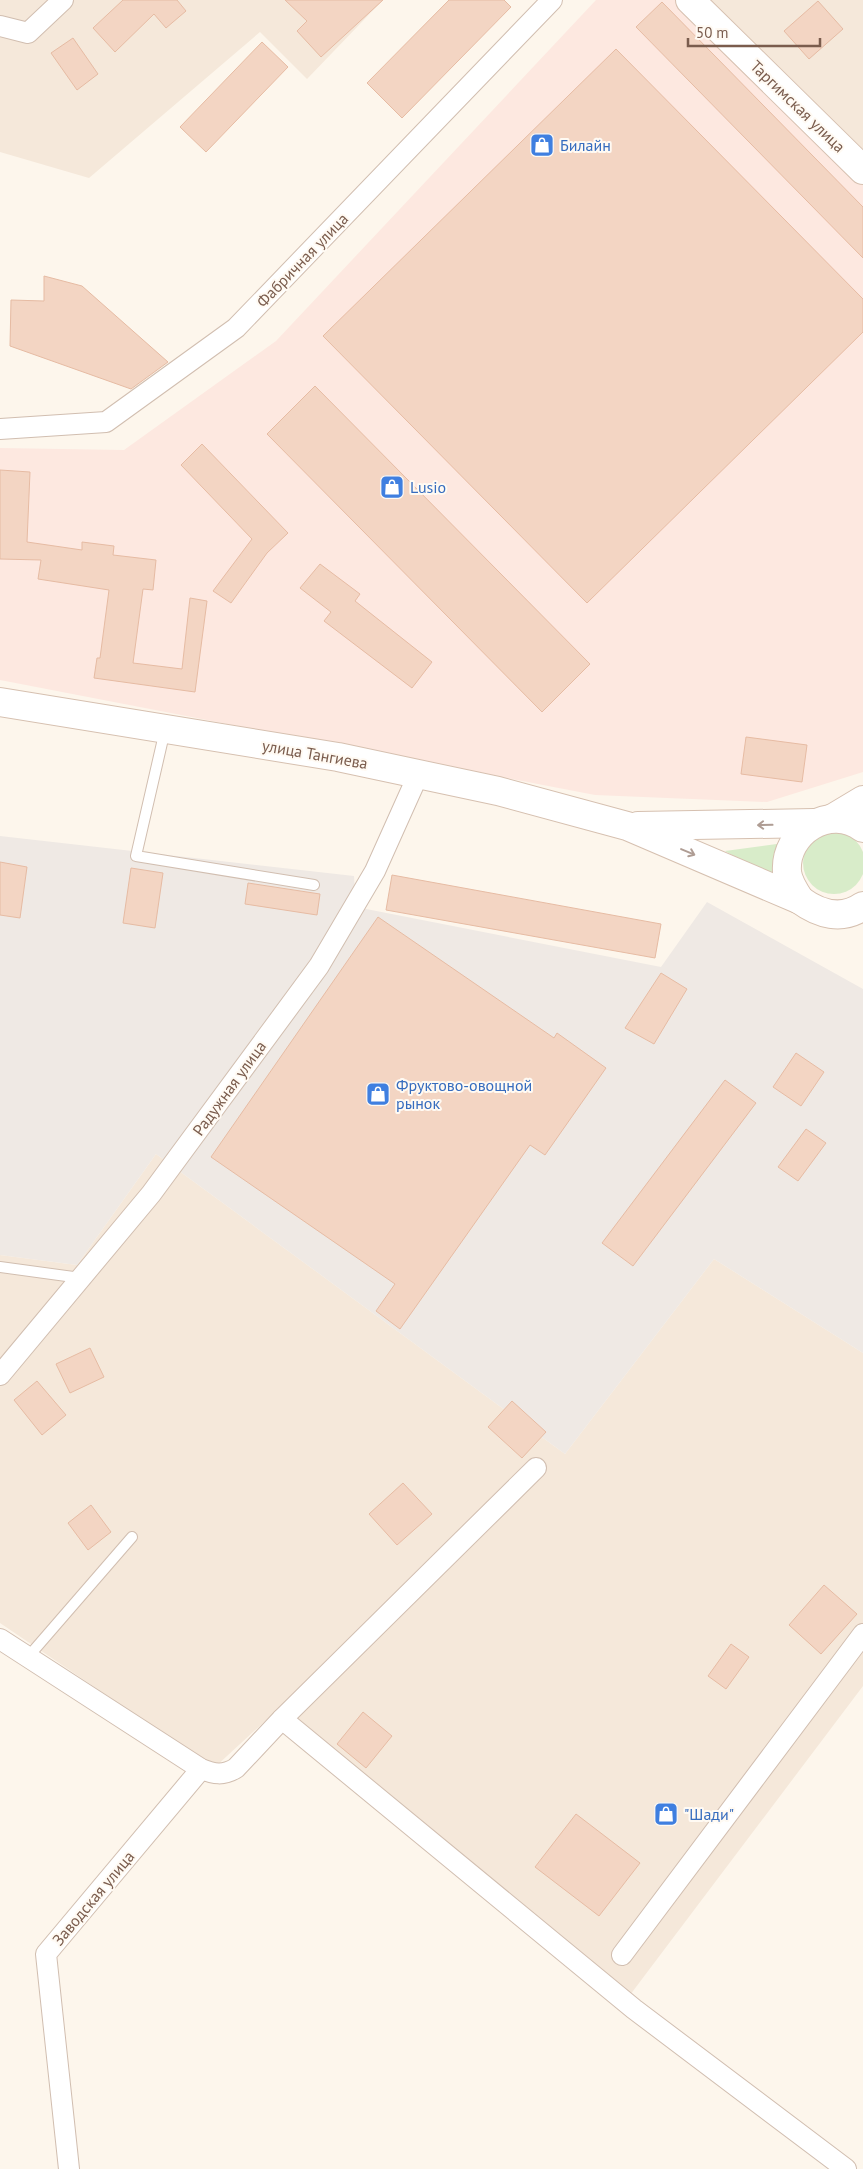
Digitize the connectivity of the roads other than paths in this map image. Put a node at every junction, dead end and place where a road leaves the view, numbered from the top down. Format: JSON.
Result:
{"nodes":[{"id":1,"x":63,"y":0,"type":"edge"},
{"id":2,"x":552,"y":0,"type":"edge"},
{"id":3,"x":690,"y":0,"type":"edge"},
{"id":4,"x":0,"y":26,"type":"edge"},
{"id":5,"x":863,"y":170,"type":"edge"},
{"id":6,"x":0,"y":429,"type":"edge"},
{"id":7,"x":0,"y":702,"type":"edge"},
{"id":8,"x":165,"y":729,"type":"junction"},
{"id":9,"x":419,"y":773,"type":"junction"},
{"id":10,"x":863,"y":800,"type":"edge"},
{"id":11,"x":823,"y":821,"type":"junction"},
{"id":12,"x":626,"y":826,"type":"junction"},
{"id":13,"x":863,"y":828,"type":"edge"},
{"id":14,"x":314,"y":885,"type":"dead end"},
{"id":15,"x":800,"y":900,"type":"junction"},
{"id":16,"x":863,"y":906,"type":"edge"},
{"id":17,"x":830,"y":915,"type":"junction"},
{"id":18,"x":863,"y":924,"type":"edge"},
{"id":19,"x":0,"y":1267,"type":"edge"},
{"id":20,"x":81,"y":1278,"type":"junction"},
{"id":21,"x":0,"y":1375,"type":"edge"},
{"id":22,"x":536,"y":1468,"type":"dead end"},
{"id":23,"x":132,"y":1537,"type":"dead end"},
{"id":24,"x":863,"y":1634,"type":"edge"},
{"id":25,"x":0,"y":1638,"type":"edge"},
{"id":26,"x":28,"y":1657,"type":"junction"},
{"id":27,"x":282,"y":1719,"type":"junction"},
{"id":28,"x":200,"y":1769,"type":"junction"},
{"id":29,"x":622,"y":1955,"type":"dead end"},
{"id":30,"x":69,"y":2169,"type":"edge"},
{"id":31,"x":846,"y":2169,"type":"edge"}],
"edges":[{"from":1,"to":4,"type":"street"},
{"from":2,"to":6,"type":"street","name":"Фабричная улица"},
{"from":3,"to":5,"type":"main road","name":"Таргимская улица"},
{"from":7,"to":8,"type":"main road","name":"улица Тангиева"},
{"from":8,"to":9,"type":"main road","name":"улица Тангиева"},
{"from":8,"to":14,"type":"lane"},
{"from":9,"to":12,"type":"main road","name":"улица Тангиева"},
{"from":9,"to":20,"type":"street","name":"Радужная улица"},
{"from":10,"to":11,"type":"main road"},
{"from":11,"to":12,"type":"main road","one_way":true},
{"from":11,"to":13,"type":"main road"},
{"from":11,"to":15,"type":"main road"},
{"from":12,"to":15,"type":"main road","one_way":true},
{"from":15,"to":17,"type":"main road"},
{"from":16,"to":17,"type":"main road"},
{"from":17,"to":18,"type":"main road"},
{"from":19,"to":20,"type":"lane"},
{"from":20,"to":21,"type":"street","name":"Радужная улица"},
{"from":22,"to":27,"type":"street"},
{"from":23,"to":26,"type":"lane"},
{"from":24,"to":29,"type":"street"},
{"from":25,"to":26,"type":"street"},
{"from":26,"to":28,"type":"street"},
{"from":27,"to":28,"type":"street"},
{"from":27,"to":31,"type":"street"},
{"from":28,"to":30,"type":"street","name":"Заводская улица"}]}
